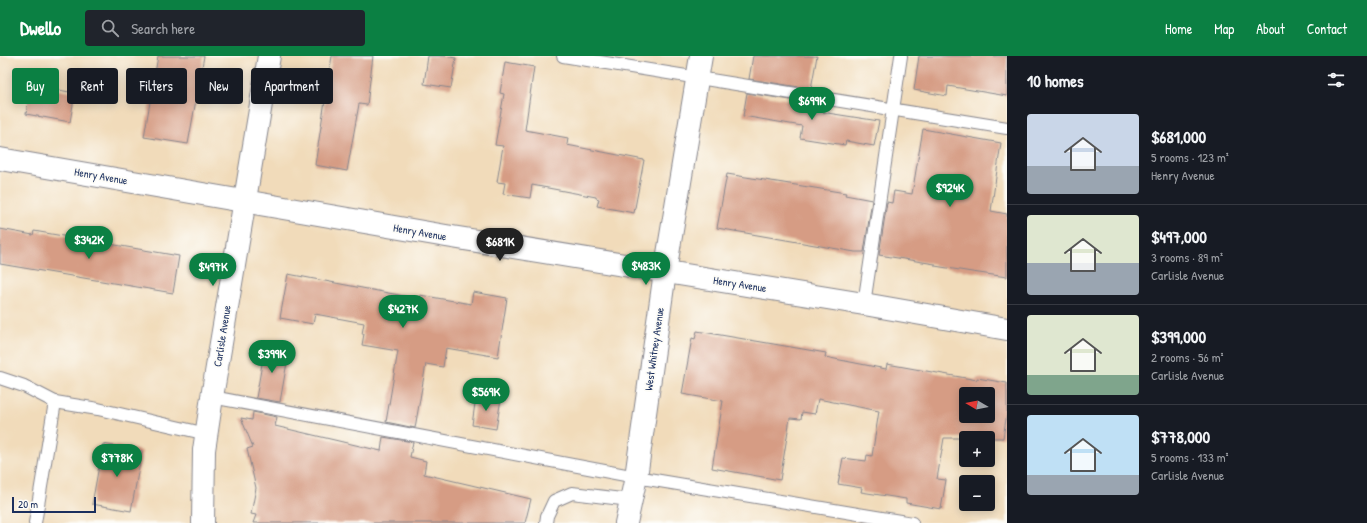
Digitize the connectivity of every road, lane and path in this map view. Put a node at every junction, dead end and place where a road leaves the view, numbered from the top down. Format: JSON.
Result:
{"nodes":[{"id":1,"x":269,"y":56,"type":"edge"},
{"id":2,"x":563,"y":56,"type":"edge"},
{"id":3,"x":701,"y":56,"type":"edge"},
{"id":4,"x":901,"y":56,"type":"edge"},
{"id":5,"x":698,"y":79,"type":"junction"},
{"id":6,"x":893,"y":109,"type":"junction"},
{"id":7,"x":1007,"y":128,"type":"edge"},
{"id":8,"x":0,"y":159,"type":"edge"},
{"id":9,"x":245,"y":201,"type":"junction"},
{"id":10,"x":666,"y":272,"type":"junction"},
{"id":11,"x":864,"y":304,"type":"junction"},
{"id":12,"x":1007,"y":329,"type":"edge"},
{"id":13,"x":0,"y":378,"type":"edge"},
{"id":14,"x":212,"y":396,"type":"junction"},
{"id":15,"x":55,"y":402,"type":"junction"},
{"id":16,"x":207,"y":434,"type":"junction"},
{"id":17,"x":636,"y":477,"type":"junction"},
{"id":18,"x":630,"y":500,"type":"junction"},
{"id":19,"x":35,"y":523,"type":"edge"},
{"id":20,"x":203,"y":523,"type":"edge"},
{"id":21,"x":546,"y":523,"type":"edge"},
{"id":22,"x":626,"y":523,"type":"edge"},
{"id":23,"x":912,"y":523,"type":"edge"}],
"edges":[{"from":1,"to":9,"type":"street","name":"Carlisle Avenue"},
{"from":2,"to":5,"type":"lane"},
{"from":3,"to":5,"type":"street","name":"West Whitney Avenue"},
{"from":4,"to":6,"type":"lane"},
{"from":5,"to":6,"type":"lane"},
{"from":5,"to":10,"type":"street","name":"West Whitney Avenue"},
{"from":6,"to":7,"type":"lane"},
{"from":6,"to":11,"type":"lane"},
{"from":8,"to":9,"type":"street","name":"Henry Avenue"},
{"from":9,"to":10,"type":"street","name":"Henry Avenue"},
{"from":9,"to":14,"type":"street","name":"Carlisle Avenue"},
{"from":10,"to":11,"type":"street","name":"Henry Avenue"},
{"from":10,"to":17,"type":"street","name":"West Whitney Avenue"},
{"from":11,"to":12,"type":"street","name":"Henry Avenue"},
{"from":13,"to":15,"type":"lane"},
{"from":14,"to":16,"type":"street","name":"Carlisle Avenue"},
{"from":14,"to":17,"type":"lane"},
{"from":15,"to":16,"type":"lane"},
{"from":15,"to":19,"type":"lane"},
{"from":16,"to":20,"type":"street","name":"Carlisle Avenue"},
{"from":17,"to":18,"type":"street","name":"West Whitney Avenue"},
{"from":17,"to":23,"type":"lane"},
{"from":18,"to":21,"type":"lane"},
{"from":18,"to":22,"type":"street","name":"West Whitney Avenue"}]}
